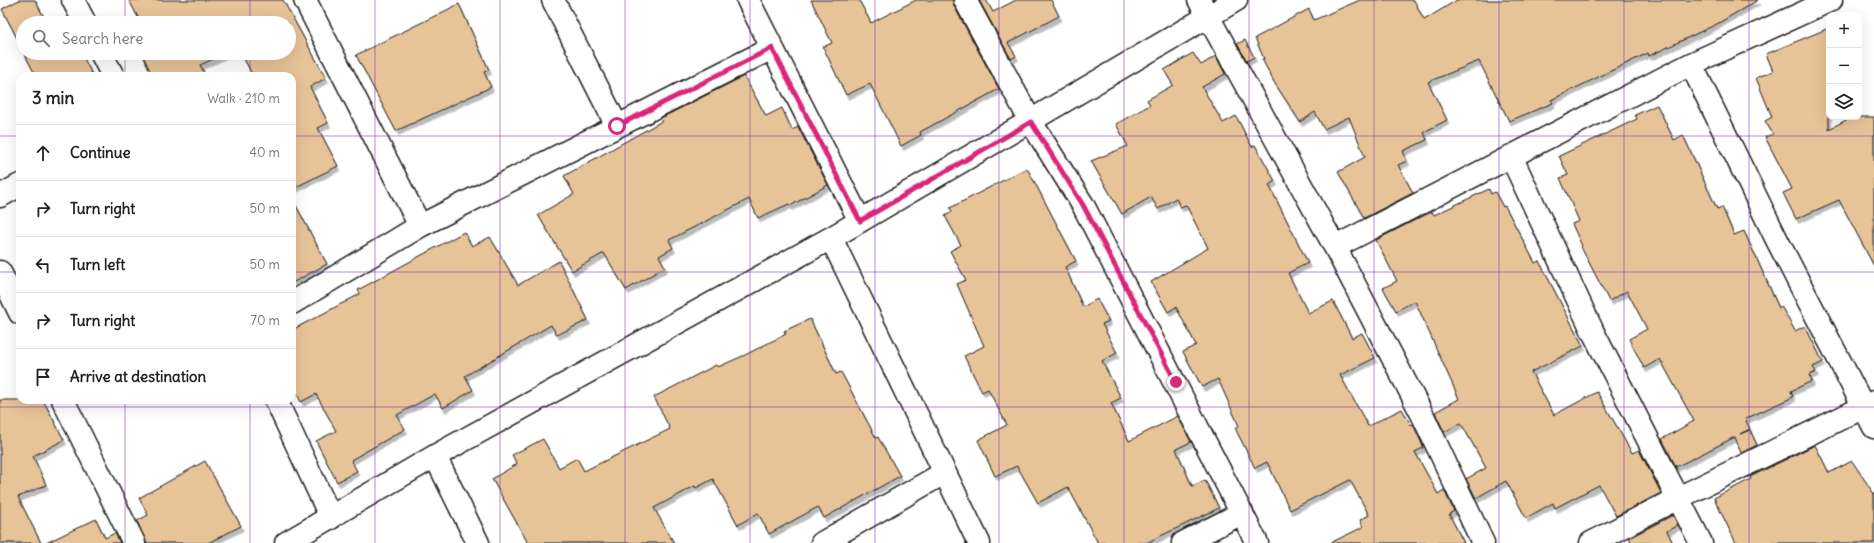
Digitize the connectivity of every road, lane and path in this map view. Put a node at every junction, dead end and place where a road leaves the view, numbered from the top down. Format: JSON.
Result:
{"nodes":[{"id":1,"x":73,"y":0,"type":"edge"},
{"id":2,"x":305,"y":0,"type":"edge"},
{"id":3,"x":553,"y":0,"type":"edge"},
{"id":4,"x":748,"y":0,"type":"edge"},
{"id":5,"x":965,"y":0,"type":"edge"},
{"id":6,"x":1236,"y":0,"type":"edge"},
{"id":7,"x":1832,"y":0,"type":"edge"},
{"id":8,"x":1204,"y":8,"type":"edge"},
{"id":9,"x":81,"y":16,"type":"edge"},
{"id":10,"x":772,"y":48,"type":"junction"},
{"id":11,"x":104,"y":60,"type":"edge"},
{"id":12,"x":1691,"y":64,"type":"junction"},
{"id":13,"x":111,"y":72,"type":"edge"},
{"id":14,"x":1031,"y":122,"type":"junction"},
{"id":15,"x":617,"y":126,"type":"junction"},
{"id":16,"x":1511,"y":156,"type":"junction"},
{"id":17,"x":16,"y":188,"type":"edge"},
{"id":18,"x":0,"y":196,"type":"edge"},
{"id":19,"x":860,"y":221,"type":"junction"},
{"id":20,"x":420,"y":226,"type":"junction"},
{"id":21,"x":831,"y":238,"type":"junction"},
{"id":22,"x":1335,"y":247,"type":"junction"},
{"id":23,"x":0,"y":272,"type":"edge"},
{"id":24,"x":296,"y":301,"type":"edge"},
{"id":25,"x":16,"y":305,"type":"edge"},
{"id":26,"x":65,"y":404,"type":"edge"},
{"id":27,"x":278,"y":404,"type":"edge"},
{"id":28,"x":1869,"y":404,"type":"edge"},
{"id":29,"x":1874,"y":428,"type":"edge"},
{"id":30,"x":435,"y":456,"type":"junction"},
{"id":31,"x":944,"y":473,"type":"junction"},
{"id":32,"x":1678,"y":498,"type":"junction"},
{"id":33,"x":1242,"y":513,"type":"junction"},
{"id":34,"x":331,"y":518,"type":"junction"},
{"id":35,"x":134,"y":543,"type":"edge"},
{"id":36,"x":286,"y":543,"type":"edge"},
{"id":37,"x":478,"y":543,"type":"edge"},
{"id":38,"x":822,"y":543,"type":"edge"},
{"id":39,"x":979,"y":543,"type":"edge"},
{"id":40,"x":1183,"y":543,"type":"edge"},
{"id":41,"x":1258,"y":543,"type":"edge"},
{"id":42,"x":1483,"y":543,"type":"edge"},
{"id":43,"x":1591,"y":543,"type":"edge"},
{"id":44,"x":1701,"y":543,"type":"edge"}],
"edges":[{"from":1,"to":9,"type":"street"},
{"from":2,"to":20,"type":"street"},
{"from":3,"to":15,"type":"street"},
{"from":4,"to":10,"type":"street"},
{"from":5,"to":14,"type":"street"},
{"from":6,"to":8,"type":"street"},
{"from":7,"to":12,"type":"street"},
{"from":8,"to":14,"type":"street"},
{"from":8,"to":22,"type":"street"},
{"from":10,"to":15,"type":"street"},
{"from":10,"to":19,"type":"street"},
{"from":11,"to":13,"type":"street"},
{"from":12,"to":16,"type":"street"},
{"from":12,"to":28,"type":"street"},
{"from":14,"to":19,"type":"street"},
{"from":14,"to":33,"type":"street"},
{"from":15,"to":20,"type":"street"},
{"from":16,"to":22,"type":"street"},
{"from":16,"to":32,"type":"street"},
{"from":17,"to":18,"type":"street"},
{"from":19,"to":21,"type":"street"},
{"from":20,"to":24,"type":"street"},
{"from":21,"to":30,"type":"street"},
{"from":21,"to":31,"type":"street"},
{"from":22,"to":42,"type":"street"},
{"from":23,"to":25,"type":"street"},
{"from":26,"to":35,"type":"street"},
{"from":27,"to":34,"type":"street"},
{"from":28,"to":29,"type":"street"},
{"from":28,"to":32,"type":"street"},
{"from":30,"to":34,"type":"street"},
{"from":30,"to":37,"type":"street"},
{"from":31,"to":38,"type":"street"},
{"from":31,"to":39,"type":"street"},
{"from":32,"to":43,"type":"street"},
{"from":32,"to":44,"type":"street"},
{"from":33,"to":40,"type":"street"},
{"from":33,"to":41,"type":"street"},
{"from":34,"to":36,"type":"street"}]}
